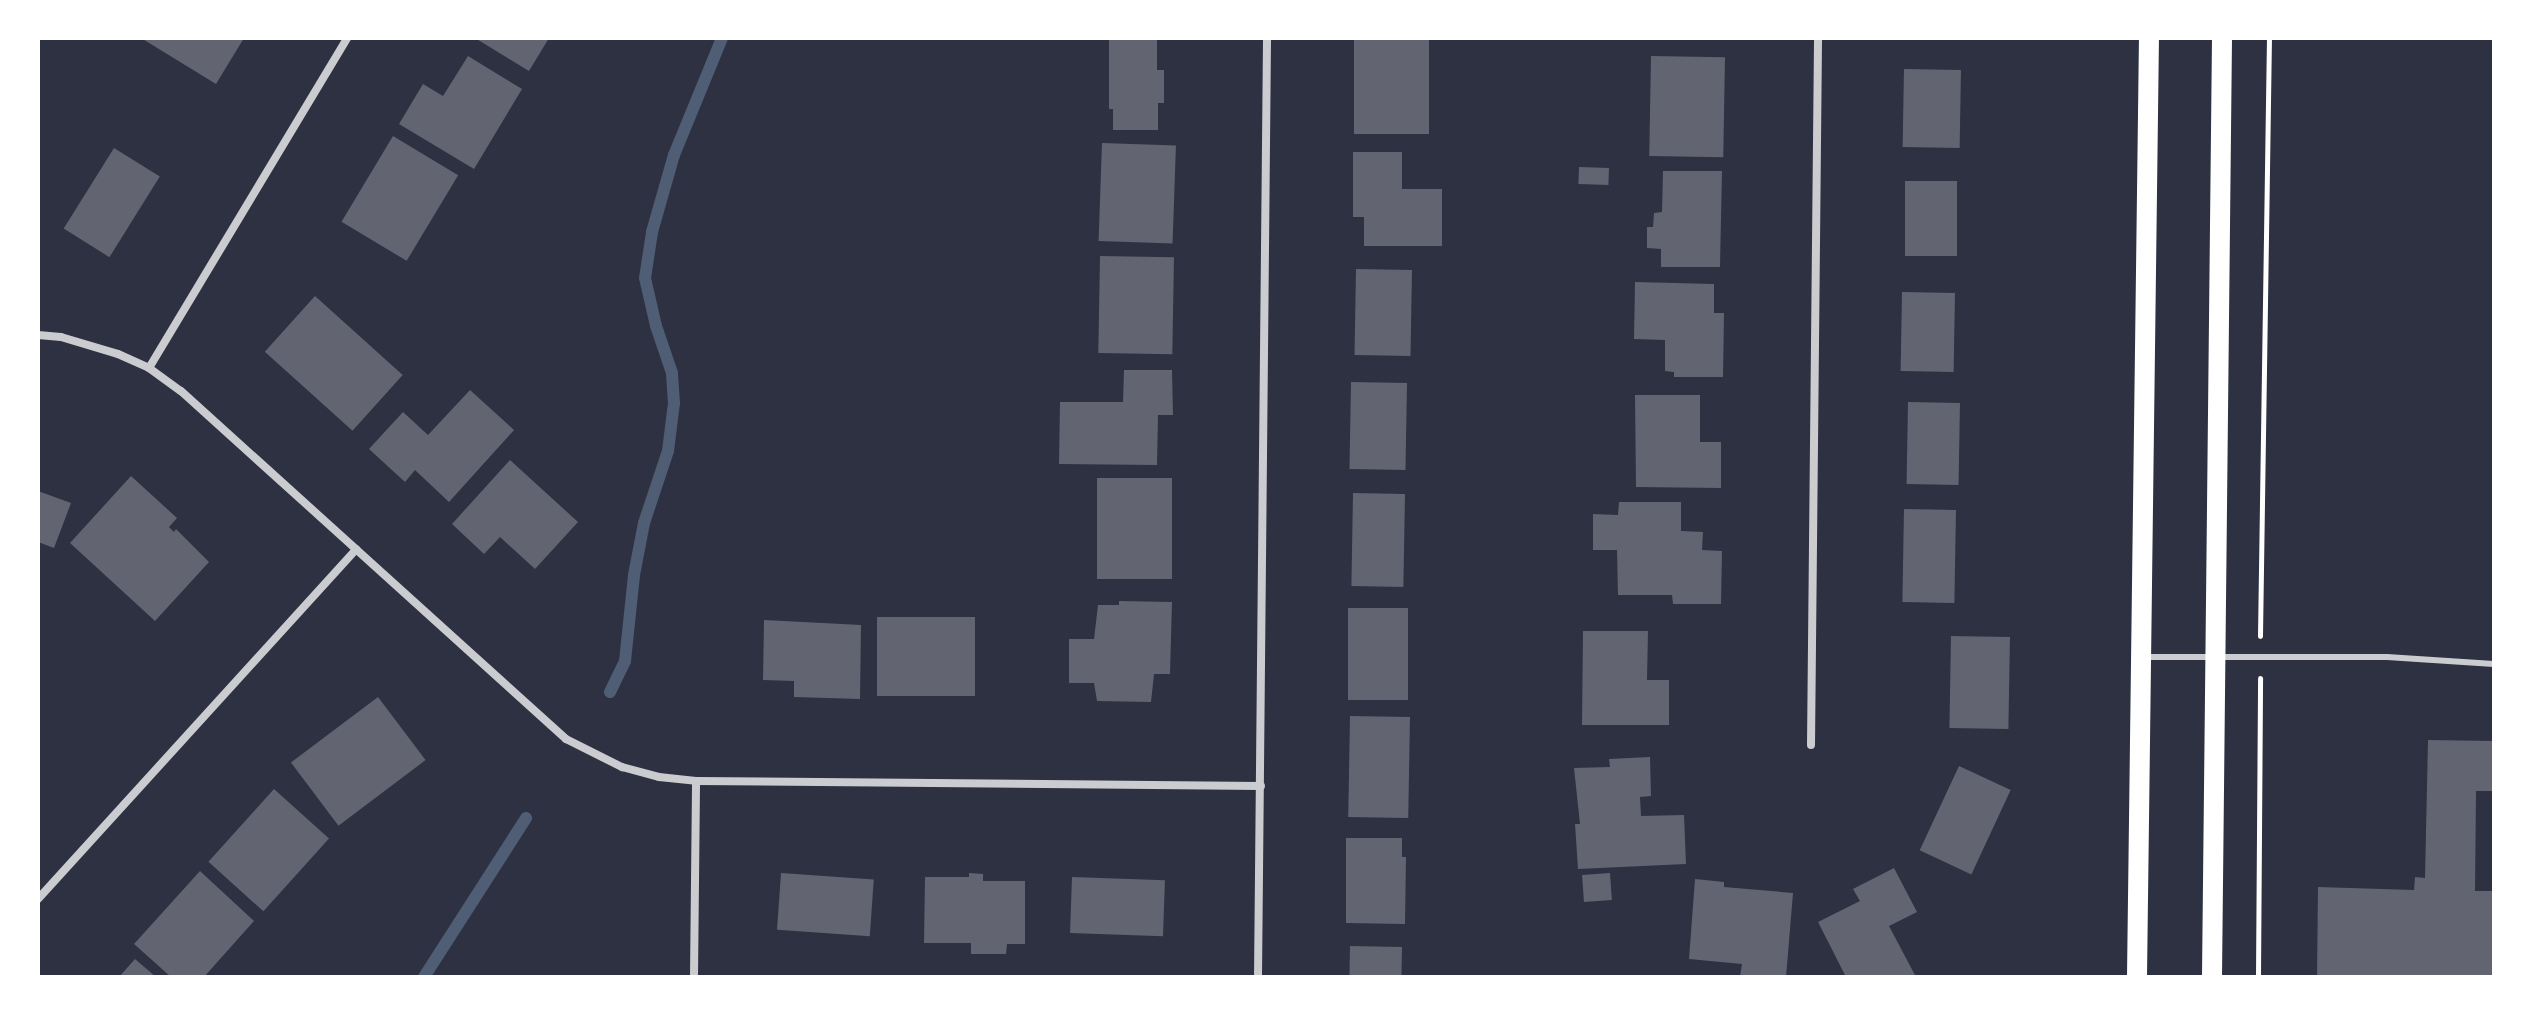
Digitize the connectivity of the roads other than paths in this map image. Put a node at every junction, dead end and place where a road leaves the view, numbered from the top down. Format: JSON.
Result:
{"nodes":[{"id":1,"x":347,"y":38,"type":"edge"},
{"id":2,"x":1267,"y":38,"type":"edge"},
{"id":3,"x":1818,"y":38,"type":"edge"},
{"id":4,"x":2149,"y":38,"type":"edge"},
{"id":5,"x":2222,"y":38,"type":"edge"},
{"id":6,"x":38,"y":335,"type":"edge"},
{"id":7,"x":149,"y":368,"type":"junction"},
{"id":8,"x":356,"y":549,"type":"junction"},
{"id":9,"x":2141,"y":657,"type":"junction"},
{"id":10,"x":2218,"y":658,"type":"junction"},
{"id":11,"x":2494,"y":664,"type":"edge"},
{"id":12,"x":1811,"y":745,"type":"dead end"},
{"id":13,"x":696,"y":781,"type":"junction"},
{"id":14,"x":1261,"y":786,"type":"junction"},
{"id":15,"x":38,"y":899,"type":"edge"},
{"id":16,"x":694,"y":977,"type":"edge"},
{"id":17,"x":1258,"y":977,"type":"edge"},
{"id":18,"x":2137,"y":977,"type":"edge"},
{"id":19,"x":2212,"y":977,"type":"edge"}],
"edges":[{"from":1,"to":7,"type":"street"},
{"from":2,"to":14,"type":"street"},
{"from":3,"to":12,"type":"street"},
{"from":4,"to":9,"type":"main road"},
{"from":5,"to":10,"type":"main road"},
{"from":6,"to":7,"type":"street"},
{"from":7,"to":8,"type":"street"},
{"from":8,"to":13,"type":"street"},
{"from":8,"to":15,"type":"street"},
{"from":9,"to":10,"type":"lane"},
{"from":9,"to":18,"type":"main road"},
{"from":10,"to":11,"type":"lane"},
{"from":10,"to":19,"type":"main road"},
{"from":13,"to":14,"type":"street"},
{"from":13,"to":16,"type":"street"},
{"from":14,"to":17,"type":"street"}]}
